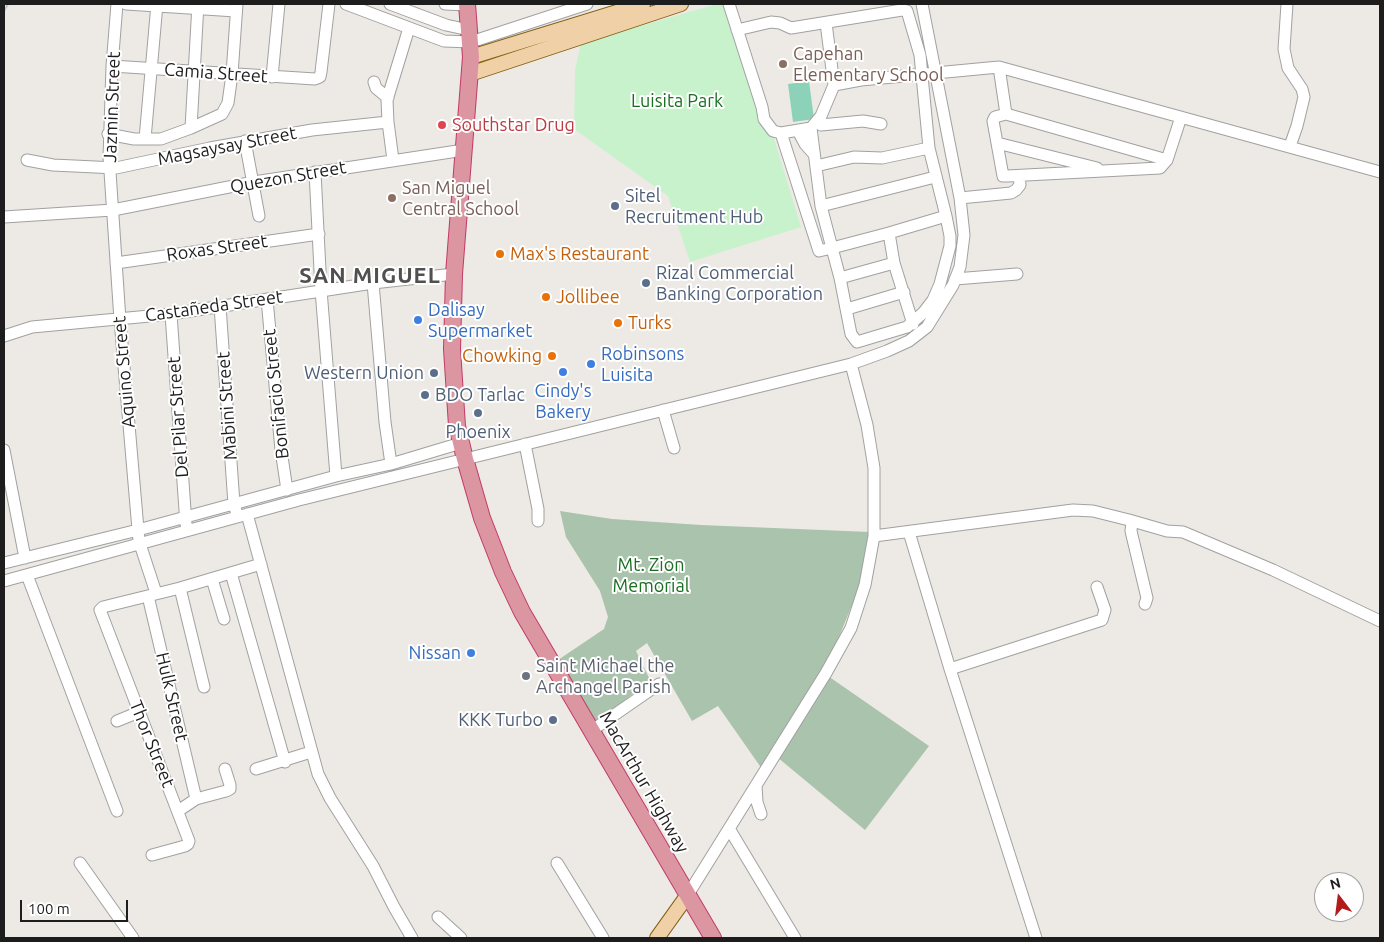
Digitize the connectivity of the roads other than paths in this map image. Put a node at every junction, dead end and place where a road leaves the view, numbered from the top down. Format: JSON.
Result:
{"nodes":[{"id":1,"x":117,"y":4,"type":"edge"},
{"id":2,"x":126,"y":4,"type":"edge"},
{"id":3,"x":279,"y":4,"type":"edge"},
{"id":4,"x":329,"y":4,"type":"edge"},
{"id":5,"x":346,"y":4,"type":"edge"},
{"id":6,"x":390,"y":4,"type":"edge"},
{"id":7,"x":445,"y":4,"type":"edge"},
{"id":8,"x":468,"y":4,"type":"edge"},
{"id":9,"x":587,"y":4,"type":"edge"},
{"id":10,"x":643,"y":4,"type":"edge"},
{"id":11,"x":681,"y":4,"type":"edge"},
{"id":12,"x":729,"y":4,"type":"edge"},
{"id":13,"x":922,"y":4,"type":"edge"},
{"id":14,"x":1287,"y":4,"type":"edge"},
{"id":15,"x":157,"y":5,"type":"edge"},
{"id":16,"x":198,"y":6,"type":"edge"},
{"id":17,"x":562,"y":7,"type":"edge"},
{"id":18,"x":236,"y":8,"type":"edge"},
{"id":19,"x":826,"y":23,"type":"junction"},
{"id":20,"x":409,"y":28,"type":"junction"},
{"id":21,"x":737,"y":30,"type":"junction"},
{"id":22,"x":470,"y":51,"type":"junction"},
{"id":23,"x":112,"y":66,"type":"junction"},
{"id":24,"x":999,"y":67,"type":"junction"},
{"id":25,"x":152,"y":68,"type":"junction"},
{"id":26,"x":194,"y":72,"type":"junction"},
{"id":27,"x":936,"y":73,"type":"junction"},
{"id":28,"x":232,"y":74,"type":"junction"},
{"id":29,"x":922,"y":74,"type":"junction"},
{"id":30,"x":272,"y":77,"type":"junction"},
{"id":31,"x":374,"y":82,"type":"dead end"},
{"id":32,"x":834,"y":86,"type":"junction"},
{"id":33,"x":388,"y":98,"type":"junction"},
{"id":34,"x":1006,"y":114,"type":"junction"},
{"id":35,"x":1181,"y":117,"type":"junction"},
{"id":36,"x":388,"y":122,"type":"junction"},
{"id":37,"x":814,"y":124,"type":"junction"},
{"id":38,"x":881,"y":124,"type":"dead end"},
{"id":39,"x":191,"y":128,"type":"junction"},
{"id":40,"x":798,"y":131,"type":"junction"},
{"id":41,"x":781,"y":133,"type":"junction"},
{"id":42,"x":108,"y":134,"type":"junction"},
{"id":43,"x":145,"y":139,"type":"junction"},
{"id":44,"x":245,"y":141,"type":"junction"},
{"id":45,"x":997,"y":143,"type":"junction"},
{"id":46,"x":1290,"y":146,"type":"junction"},
{"id":47,"x":929,"y":148,"type":"junction"},
{"id":48,"x":464,"y":150,"type":"junction"},
{"id":49,"x":813,"y":153,"type":"junction"},
{"id":50,"x":27,"y":160,"type":"dead end"},
{"id":51,"x":393,"y":160,"type":"junction"},
{"id":52,"x":1167,"y":160,"type":"junction"},
{"id":53,"x":816,"y":166,"type":"junction"},
{"id":54,"x":110,"y":168,"type":"junction"},
{"id":55,"x":1108,"y":171,"type":"junction"},
{"id":56,"x":315,"y":172,"type":"junction"},
{"id":57,"x":1380,"y":172,"type":"edge"},
{"id":58,"x":1019,"y":176,"type":"junction"},
{"id":59,"x":935,"y":177,"type":"junction"},
{"id":60,"x":254,"y":182,"type":"junction"},
{"id":61,"x":960,"y":198,"type":"junction"},
{"id":62,"x":821,"y":206,"type":"junction"},
{"id":63,"x":113,"y":210,"type":"junction"},
{"id":64,"x":259,"y":216,"type":"dead end"},
{"id":65,"x":946,"y":216,"type":"junction"},
{"id":66,"x":4,"y":217,"type":"edge"},
{"id":67,"x":888,"y":233,"type":"junction"},
{"id":68,"x":319,"y":234,"type":"junction"},
{"id":69,"x":832,"y":248,"type":"junction"},
{"id":70,"x":894,"y":262,"type":"junction"},
{"id":71,"x":116,"y":263,"type":"junction"},
{"id":72,"x":454,"y":274,"type":"junction"},
{"id":73,"x":1018,"y":274,"type":"dead end"},
{"id":74,"x":840,"y":278,"type":"junction"},
{"id":75,"x":955,"y":279,"type":"junction"},
{"id":76,"x":373,"y":282,"type":"junction"},
{"id":77,"x":321,"y":290,"type":"junction"},
{"id":78,"x":904,"y":292,"type":"junction"},
{"id":79,"x":267,"y":298,"type":"junction"},
{"id":80,"x":220,"y":306,"type":"junction"},
{"id":81,"x":847,"y":309,"type":"junction"},
{"id":82,"x":171,"y":314,"type":"junction"},
{"id":83,"x":120,"y":320,"type":"junction"},
{"id":84,"x":913,"y":324,"type":"junction"},
{"id":85,"x":4,"y":336,"type":"edge"},
{"id":86,"x":851,"y":364,"type":"junction"},
{"id":87,"x":663,"y":410,"type":"junction"},
{"id":88,"x":525,"y":444,"type":"junction"},
{"id":89,"x":674,"y":448,"type":"dead end"},
{"id":90,"x":4,"y":450,"type":"edge"},
{"id":91,"x":463,"y":451,"type":"junction"},
{"id":92,"x":391,"y":464,"type":"junction"},
{"id":93,"x":336,"y":476,"type":"junction"},
{"id":94,"x":295,"y":494,"type":"junction"},
{"id":95,"x":238,"y":511,"type":"junction"},
{"id":96,"x":538,"y":521,"type":"dead end"},
{"id":97,"x":1132,"y":521,"type":"junction"},
{"id":98,"x":186,"y":524,"type":"junction"},
{"id":99,"x":909,"y":532,"type":"junction"},
{"id":100,"x":874,"y":536,"type":"junction"},
{"id":101,"x":139,"y":537,"type":"junction"},
{"id":102,"x":106,"y":545,"type":"junction"},
{"id":103,"x":24,"y":558,"type":"junction"},
{"id":104,"x":4,"y":563,"type":"edge"},
{"id":105,"x":261,"y":564,"type":"junction"},
{"id":106,"x":231,"y":573,"type":"junction"},
{"id":107,"x":27,"y":575,"type":"junction"},
{"id":108,"x":212,"y":579,"type":"junction"},
{"id":109,"x":4,"y":581,"type":"edge"},
{"id":110,"x":1097,"y":587,"type":"dead end"},
{"id":111,"x":180,"y":588,"type":"junction"},
{"id":112,"x":152,"y":594,"type":"junction"},
{"id":113,"x":1145,"y":604,"type":"dead end"},
{"id":114,"x":224,"y":619,"type":"dead end"},
{"id":115,"x":1380,"y":621,"type":"edge"},
{"id":116,"x":950,"y":669,"type":"junction"},
{"id":117,"x":659,"y":684,"type":"dead end"},
{"id":118,"x":204,"y":687,"type":"dead end"},
{"id":119,"x":139,"y":712,"type":"junction"},
{"id":120,"x":117,"y":721,"type":"dead end"},
{"id":121,"x":591,"y":731,"type":"junction"},
{"id":122,"x":311,"y":752,"type":"junction"},
{"id":123,"x":285,"y":762,"type":"junction"},
{"id":124,"x":256,"y":769,"type":"dead end"},
{"id":125,"x":225,"y":770,"type":"dead end"},
{"id":126,"x":756,"y":785,"type":"junction"},
{"id":127,"x":196,"y":799,"type":"junction"},
{"id":128,"x":117,"y":811,"type":"dead end"},
{"id":129,"x":178,"y":811,"type":"junction"},
{"id":130,"x":761,"y":814,"type":"dead end"},
{"id":131,"x":730,"y":830,"type":"junction"},
{"id":132,"x":152,"y":855,"type":"dead end"},
{"id":133,"x":80,"y":863,"type":"dead end"},
{"id":134,"x":558,"y":863,"type":"dead end"},
{"id":135,"x":687,"y":896,"type":"junction"},
{"id":136,"x":438,"y":917,"type":"dead end"},
{"id":137,"x":133,"y":938,"type":"edge"},
{"id":138,"x":412,"y":938,"type":"edge"},
{"id":139,"x":461,"y":938,"type":"edge"},
{"id":140,"x":603,"y":938,"type":"edge"},
{"id":141,"x":657,"y":938,"type":"edge"},
{"id":142,"x":713,"y":938,"type":"edge"},
{"id":143,"x":795,"y":938,"type":"edge"},
{"id":144,"x":1036,"y":938,"type":"edge"}],
"edges":[{"from":1,"to":23,"type":"street","name":"Jazmin Street"},
{"from":2,"to":15,"type":"street"},
{"from":3,"to":30,"type":"street"},
{"from":4,"to":30,"type":"street","name":"Camia Street"},
{"from":5,"to":20,"type":"street"},
{"from":6,"to":22,"type":"street"},
{"from":7,"to":8,"type":"street"},
{"from":8,"to":22,"type":"highway","name":"MacArthur Highway"},
{"from":9,"to":17,"type":"street"},
{"from":10,"to":22,"type":"main road"},
{"from":11,"to":22,"type":"main road"},
{"from":12,"to":21,"type":"street"},
{"from":13,"to":27,"type":"street"},
{"from":14,"to":46,"type":"street"},
{"from":15,"to":16,"type":"street"},
{"from":15,"to":25,"type":"street"},
{"from":16,"to":18,"type":"street"},
{"from":16,"to":26,"type":"street"},
{"from":17,"to":22,"type":"street"},
{"from":18,"to":28,"type":"street"},
{"from":19,"to":21,"type":"street"},
{"from":19,"to":29,"type":"street"},
{"from":19,"to":32,"type":"street"},
{"from":20,"to":22,"type":"street"},
{"from":20,"to":33,"type":"street"},
{"from":21,"to":41,"type":"street"},
{"from":22,"to":48,"type":"highway","name":"MacArthur Highway"},
{"from":23,"to":25,"type":"street","name":"Camia Street"},
{"from":23,"to":42,"type":"street","name":"Jazmin Street"},
{"from":24,"to":27,"type":"street"},
{"from":24,"to":34,"type":"street"},
{"from":24,"to":35,"type":"street"},
{"from":25,"to":26,"type":"street","name":"Camia Street"},
{"from":25,"to":43,"type":"street"},
{"from":26,"to":28,"type":"street","name":"Camia Street"},
{"from":26,"to":39,"type":"street"},
{"from":27,"to":29,"type":"street"},
{"from":27,"to":61,"type":"street"},
{"from":28,"to":30,"type":"street","name":"Camia Street"},
{"from":28,"to":39,"type":"street"},
{"from":29,"to":32,"type":"street"},
{"from":29,"to":47,"type":"street"},
{"from":31,"to":33,"type":"street"},
{"from":32,"to":37,"type":"street"},
{"from":33,"to":36,"type":"street"},
{"from":34,"to":45,"type":"street"},
{"from":34,"to":52,"type":"street"},
{"from":35,"to":46,"type":"street"},
{"from":35,"to":52,"type":"street"},
{"from":36,"to":44,"type":"street","name":"Magsaysay Street"},
{"from":36,"to":51,"type":"street"},
{"from":37,"to":38,"type":"street"},
{"from":37,"to":40,"type":"street"},
{"from":37,"to":49,"type":"street"},
{"from":39,"to":43,"type":"street"},
{"from":40,"to":41,"type":"street"},
{"from":40,"to":49,"type":"street"},
{"from":41,"to":69,"type":"street"},
{"from":42,"to":43,"type":"street"},
{"from":42,"to":54,"type":"street","name":"Jazmin Street"},
{"from":44,"to":54,"type":"street","name":"Magsaysay Street"},
{"from":44,"to":60,"type":"street"},
{"from":45,"to":55,"type":"street"},
{"from":45,"to":58,"type":"street"},
{"from":46,"to":57,"type":"street"},
{"from":47,"to":53,"type":"street"},
{"from":47,"to":59,"type":"street"},
{"from":48,"to":51,"type":"street","name":"Quezon Street"},
{"from":48,"to":72,"type":"highway","name":"MacArthur Highway"},
{"from":49,"to":53,"type":"street"},
{"from":50,"to":54,"type":"street","name":"Magsaysay Street"},
{"from":51,"to":56,"type":"street","name":"Quezon Street"},
{"from":52,"to":55,"type":"street"},
{"from":53,"to":62,"type":"street"},
{"from":54,"to":63,"type":"street","name":"Jazmin Street"},
{"from":55,"to":58,"type":"street"},
{"from":56,"to":60,"type":"street","name":"Quezon Street"},
{"from":56,"to":68,"type":"street"},
{"from":58,"to":61,"type":"street"},
{"from":59,"to":62,"type":"street"},
{"from":59,"to":65,"type":"street"},
{"from":60,"to":63,"type":"street","name":"Quezon Street"},
{"from":60,"to":64,"type":"street"},
{"from":61,"to":75,"type":"street"},
{"from":62,"to":69,"type":"street"},
{"from":63,"to":66,"type":"street"},
{"from":63,"to":71,"type":"street","name":"Aquino Street"},
{"from":65,"to":67,"type":"street"},
{"from":65,"to":84,"type":"street"},
{"from":67,"to":69,"type":"street"},
{"from":67,"to":70,"type":"street"},
{"from":68,"to":71,"type":"street","name":"Roxas Street"},
{"from":68,"to":77,"type":"street"},
{"from":69,"to":74,"type":"street"},
{"from":70,"to":74,"type":"street"},
{"from":70,"to":78,"type":"street"},
{"from":71,"to":83,"type":"street","name":"Aquino Street"},
{"from":72,"to":76,"type":"street","name":"Castañeda Street"},
{"from":72,"to":91,"type":"highway","name":"MacArthur Highway"},
{"from":73,"to":75,"type":"street"},
{"from":74,"to":81,"type":"street"},
{"from":75,"to":86,"type":"street"},
{"from":76,"to":77,"type":"street","name":"Castañeda Street"},
{"from":76,"to":92,"type":"street"},
{"from":77,"to":79,"type":"street","name":"Castañeda Street"},
{"from":77,"to":93,"type":"street"},
{"from":78,"to":81,"type":"street"},
{"from":78,"to":84,"type":"street"},
{"from":79,"to":80,"type":"street","name":"Castañeda Street"},
{"from":79,"to":94,"type":"street","name":"Bonifacio Street"},
{"from":80,"to":82,"type":"street","name":"Castañeda Street"},
{"from":80,"to":95,"type":"street","name":"Mabini Street"},
{"from":81,"to":84,"type":"street"},
{"from":82,"to":83,"type":"street","name":"Castañeda Street"},
{"from":82,"to":98,"type":"street","name":"Del Pilar Street"},
{"from":83,"to":85,"type":"street","name":"Castañeda Street"},
{"from":83,"to":101,"type":"street","name":"Aquino Street"},
{"from":86,"to":87,"type":"street"},
{"from":86,"to":100,"type":"street"},
{"from":87,"to":88,"type":"street"},
{"from":87,"to":89,"type":"street"},
{"from":88,"to":91,"type":"street"},
{"from":88,"to":96,"type":"street"},
{"from":90,"to":103,"type":"street"},
{"from":91,"to":92,"type":"street"},
{"from":91,"to":94,"type":"street"},
{"from":91,"to":121,"type":"highway","name":"MacArthur Highway"},
{"from":92,"to":93,"type":"street"},
{"from":93,"to":94,"type":"street"},
{"from":94,"to":95,"type":"street"},
{"from":94,"to":95,"type":"street"},
{"from":95,"to":98,"type":"street"},
{"from":95,"to":105,"type":"street","name":"Mabini Street"},
{"from":97,"to":99,"type":"street"},
{"from":97,"to":113,"type":"street"},
{"from":97,"to":115,"type":"street"},
{"from":98,"to":101,"type":"street"},
{"from":99,"to":100,"type":"street"},
{"from":99,"to":116,"type":"street"},
{"from":100,"to":126,"type":"street"},
{"from":101,"to":102,"type":"street"},
{"from":101,"to":112,"type":"street","name":"Aquino Street"},
{"from":102,"to":103,"type":"street"},
{"from":102,"to":107,"type":"street"},
{"from":103,"to":104,"type":"street"},
{"from":105,"to":106,"type":"street"},
{"from":105,"to":122,"type":"street","name":"Mabini Street"},
{"from":106,"to":108,"type":"street"},
{"from":106,"to":123,"type":"street"},
{"from":107,"to":109,"type":"street"},
{"from":107,"to":128,"type":"street"},
{"from":108,"to":111,"type":"street"},
{"from":108,"to":114,"type":"street"},
{"from":110,"to":116,"type":"street"},
{"from":111,"to":112,"type":"street"},
{"from":111,"to":118,"type":"street"},
{"from":112,"to":119,"type":"street","name":"Thor Street"},
{"from":112,"to":127,"type":"street","name":"Hulk Street"},
{"from":116,"to":144,"type":"street"},
{"from":117,"to":121,"type":"street"},
{"from":119,"to":120,"type":"street"},
{"from":119,"to":129,"type":"street","name":"Thor Street"},
{"from":121,"to":135,"type":"highway","name":"MacArthur Highway"},
{"from":122,"to":123,"type":"street"},
{"from":122,"to":138,"type":"street","name":"Mabini Street"},
{"from":123,"to":124,"type":"street"},
{"from":125,"to":127,"type":"street"},
{"from":126,"to":130,"type":"street"},
{"from":126,"to":131,"type":"street"},
{"from":127,"to":129,"type":"street"},
{"from":129,"to":132,"type":"street","name":"Thor Street"},
{"from":131,"to":135,"type":"street"},
{"from":131,"to":143,"type":"street"},
{"from":133,"to":137,"type":"street"},
{"from":134,"to":140,"type":"street"},
{"from":135,"to":141,"type":"main road"},
{"from":135,"to":142,"type":"highway","name":"MacArthur Highway"},
{"from":136,"to":139,"type":"street"}]}
